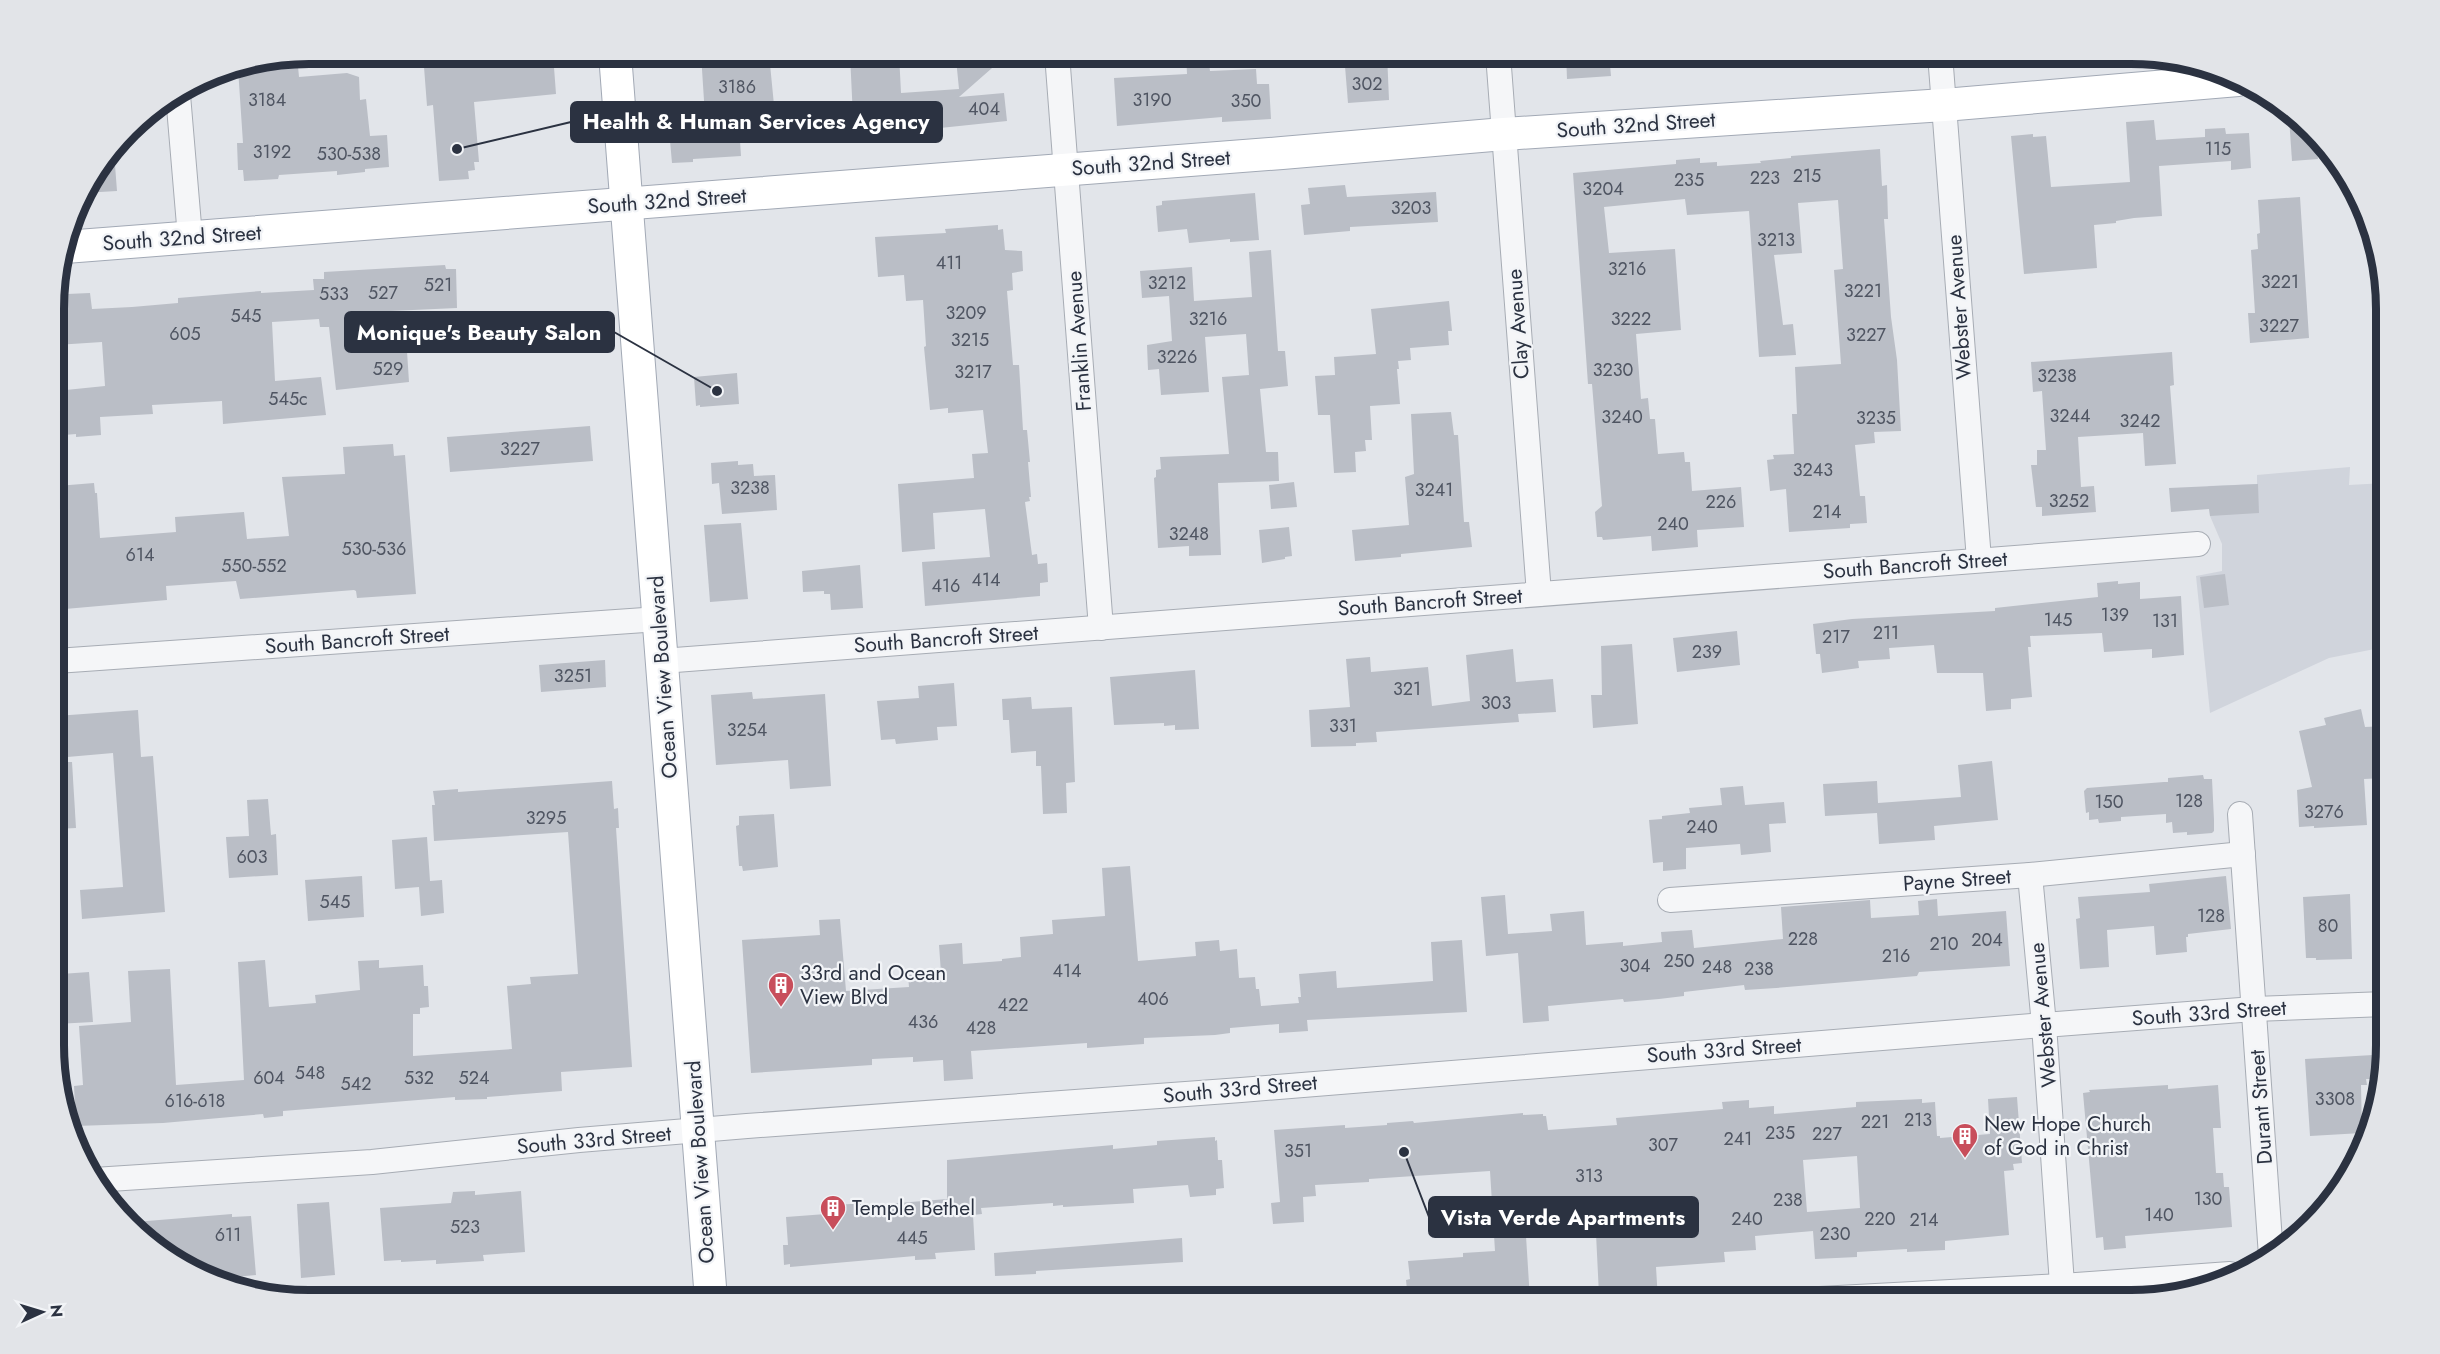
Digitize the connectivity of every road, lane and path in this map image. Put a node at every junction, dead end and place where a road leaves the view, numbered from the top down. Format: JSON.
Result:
{"nodes":[{"id":1,"x":616,"y":64,"type":"edge"},
{"id":2,"x":1058,"y":64,"type":"edge"},
{"id":3,"x":1499,"y":64,"type":"edge"},
{"id":4,"x":1941,"y":64,"type":"edge"},
{"id":5,"x":2220,"y":82,"type":"edge"},
{"id":6,"x":179,"y":102,"type":"edge"},
{"id":7,"x":1944,"y":105,"type":"junction"},
{"id":8,"x":1504,"y":134,"type":"junction"},
{"id":9,"x":1066,"y":169,"type":"junction"},
{"id":10,"x":628,"y":204,"type":"junction"},
{"id":11,"x":189,"y":237,"type":"junction"},
{"id":12,"x":73,"y":246,"type":"edge"},
{"id":13,"x":2199,"y":544,"type":"dead end"},
{"id":14,"x":1979,"y":561,"type":"junction"},
{"id":15,"x":1539,"y":594,"type":"junction"},
{"id":16,"x":659,"y":619,"type":"junction"},
{"id":17,"x":1101,"y":628,"type":"junction"},
{"id":18,"x":64,"y":660,"type":"edge"},
{"id":19,"x":662,"y":661,"type":"junction"},
{"id":20,"x":2240,"y":814,"type":"dead end"},
{"id":21,"x":2243,"y":854,"type":"junction"},
{"id":22,"x":2030,"y":875,"type":"junction"},
{"id":23,"x":1670,"y":900,"type":"dead end"},
{"id":24,"x":2376,"y":1004,"type":"edge"},
{"id":25,"x":2254,"y":1009,"type":"junction"},
{"id":26,"x":2044,"y":1025,"type":"junction"},
{"id":27,"x":697,"y":1130,"type":"junction"},
{"id":28,"x":105,"y":1179,"type":"edge"},
{"id":29,"x":2270,"y":1246,"type":"edge"},
{"id":30,"x":2207,"y":1277,"type":"edge"},
{"id":31,"x":710,"y":1290,"type":"edge"},
{"id":32,"x":2063,"y":1290,"type":"edge"},
{"id":33,"x":2089,"y":1290,"type":"edge"}],
"edges":[{"from":1,"to":10,"type":"main road","name":"Ocean View Boulevard"},
{"from":2,"to":9,"type":"street","name":"Franklin Avenue"},
{"from":3,"to":8,"type":"street","name":"Clay Avenue"},
{"from":4,"to":7,"type":"street","name":"Webster Avenue"},
{"from":5,"to":7,"type":"main road","name":"South 32nd Street"},
{"from":6,"to":11,"type":"street"},
{"from":7,"to":8,"type":"main road","name":"South 32nd Street"},
{"from":7,"to":14,"type":"street","name":"Webster Avenue"},
{"from":8,"to":9,"type":"main road","name":"South 32nd Street"},
{"from":8,"to":15,"type":"street","name":"Clay Avenue"},
{"from":9,"to":10,"type":"main road","name":"South 32nd Street"},
{"from":9,"to":17,"type":"street","name":"Franklin Avenue"},
{"from":10,"to":11,"type":"main road","name":"South 32nd Street"},
{"from":10,"to":16,"type":"main road","name":"Ocean View Boulevard"},
{"from":11,"to":12,"type":"main road","name":"South 32nd Street"},
{"from":13,"to":14,"type":"street","name":"South Bancroft Street"},
{"from":14,"to":15,"type":"street","name":"South Bancroft Street"},
{"from":15,"to":17,"type":"street","name":"South Bancroft Street"},
{"from":16,"to":18,"type":"street","name":"South Bancroft Street"},
{"from":16,"to":19,"type":"main road","name":"Ocean View Boulevard"},
{"from":17,"to":19,"type":"street","name":"South Bancroft Street"},
{"from":19,"to":27,"type":"main road","name":"Ocean View Boulevard"},
{"from":20,"to":21,"type":"street","name":"Durant Street"},
{"from":21,"to":22,"type":"street","name":"Payne Street"},
{"from":21,"to":25,"type":"street","name":"Durant Street"},
{"from":22,"to":23,"type":"street","name":"Payne Street"},
{"from":22,"to":26,"type":"street","name":"Webster Avenue"},
{"from":24,"to":25,"type":"street","name":"South 33rd Street"},
{"from":25,"to":26,"type":"street","name":"South 33rd Street"},
{"from":25,"to":29,"type":"street","name":"Durant Street"},
{"from":26,"to":27,"type":"street","name":"South 33rd Street"},
{"from":26,"to":32,"type":"street","name":"Webster Avenue"},
{"from":27,"to":28,"type":"street","name":"South 33rd Street"},
{"from":27,"to":31,"type":"main road","name":"Ocean View Boulevard"},
{"from":30,"to":33,"type":"street"}]}
